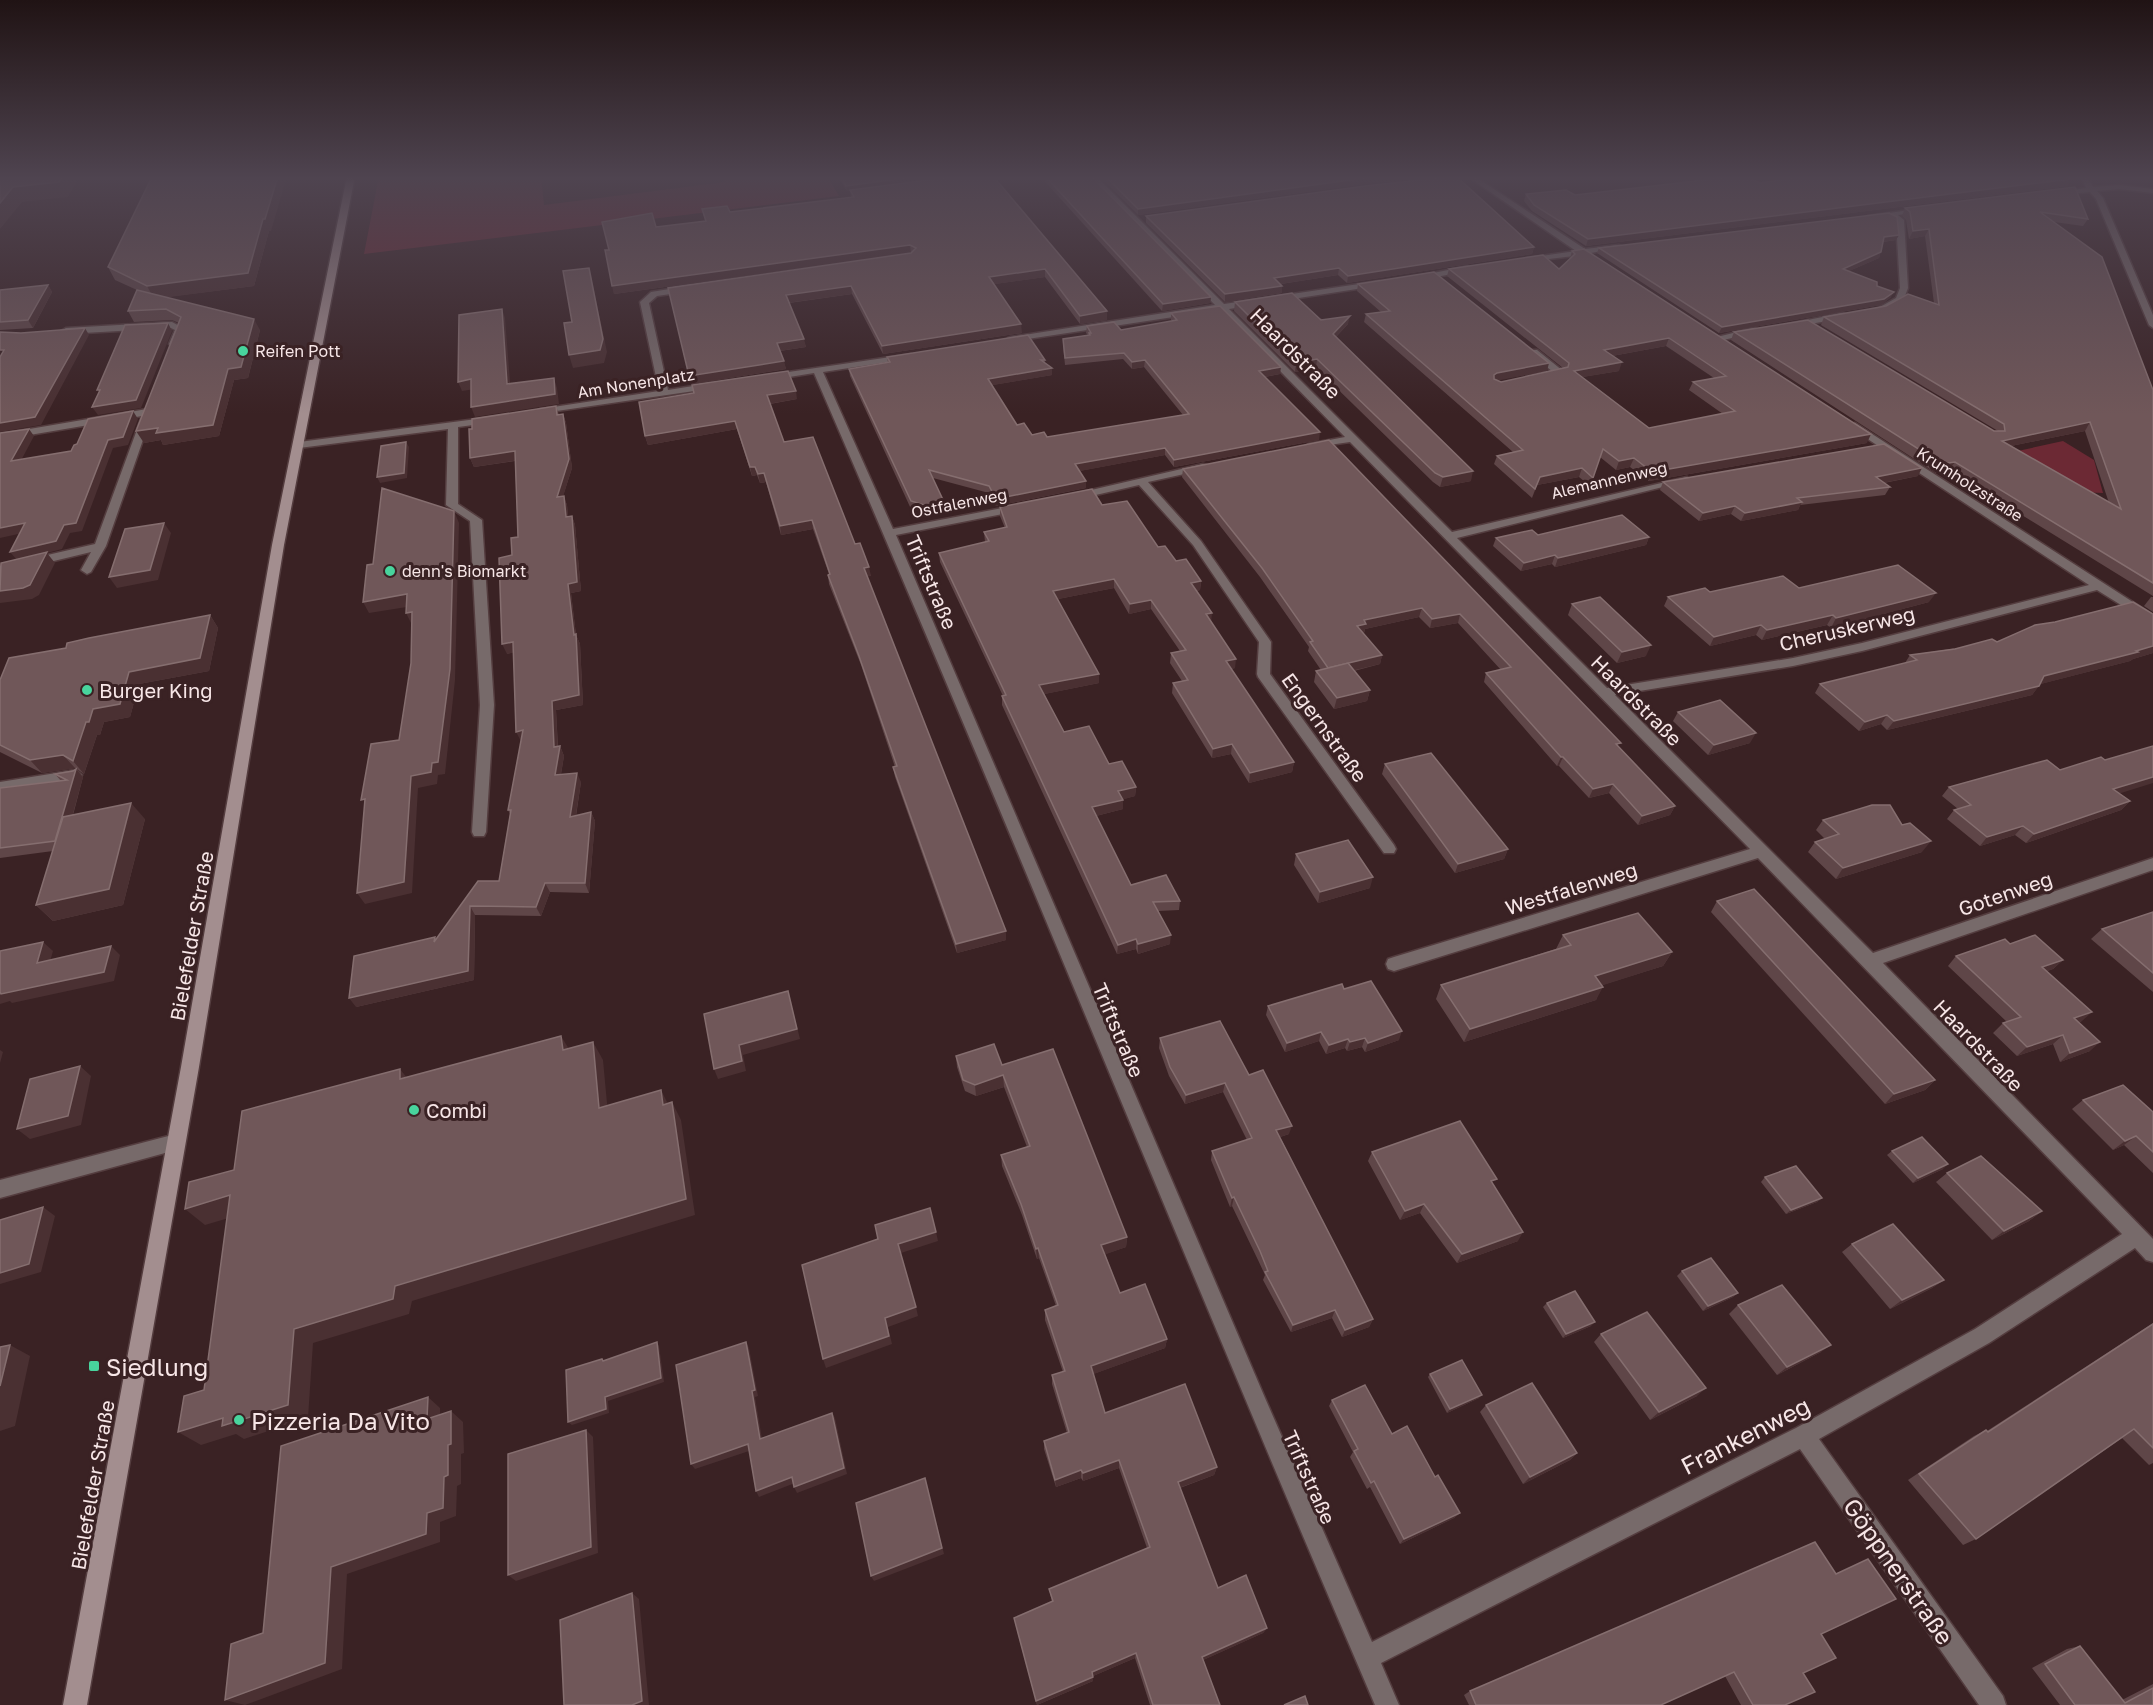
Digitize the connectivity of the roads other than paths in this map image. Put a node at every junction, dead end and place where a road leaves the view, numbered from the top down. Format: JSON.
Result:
{"nodes":[{"id":1,"x":333,"y":256,"type":"edge"},
{"id":2,"x":1172,"y":256,"type":"edge"},
{"id":3,"x":1555,"y":256,"type":"edge"},
{"id":4,"x":1590,"y":256,"type":"edge"},
{"id":5,"x":1902,"y":256,"type":"edge"},
{"id":6,"x":2124,"y":256,"type":"edge"},
{"id":7,"x":1515,"y":262,"type":"edge"},
{"id":8,"x":1599,"y":262,"type":"edge"},
{"id":9,"x":1480,"y":267,"type":"edge"},
{"id":10,"x":1435,"y":274,"type":"junction"},
{"id":11,"x":1411,"y":278,"type":"edge"},
{"id":12,"x":1443,"y":281,"type":"edge"},
{"id":13,"x":1388,"y":282,"type":"edge"},
{"id":14,"x":694,"y":288,"type":"edge"},
{"id":15,"x":1223,"y":307,"type":"junction"},
{"id":16,"x":1872,"y":311,"type":"edge"},
{"id":17,"x":1850,"y":314,"type":"edge"},
{"id":18,"x":1804,"y":322,"type":"junction"},
{"id":19,"x":2153,"y":323,"type":"edge"},
{"id":20,"x":1783,"y":326,"type":"edge"},
{"id":21,"x":1815,"y":328,"type":"edge"},
{"id":22,"x":1761,"y":330,"type":"edge"},
{"id":23,"x":56,"y":332,"type":"edge"},
{"id":24,"x":1001,"y":342,"type":"edge"},
{"id":25,"x":1523,"y":344,"type":"edge"},
{"id":26,"x":1727,"y":344,"type":"edge"},
{"id":27,"x":172,"y":350,"type":"edge"},
{"id":28,"x":915,"y":355,"type":"edge"},
{"id":29,"x":817,"y":370,"type":"junction"},
{"id":30,"x":1540,"y":377,"type":"edge"},
{"id":31,"x":758,"y":379,"type":"edge"},
{"id":32,"x":723,"y":384,"type":"edge"},
{"id":33,"x":664,"y":393,"type":"junction"},
{"id":34,"x":535,"y":413,"type":"edge"},
{"id":35,"x":500,"y":418,"type":"edge"},
{"id":36,"x":1845,"y":419,"type":"edge"},
{"id":37,"x":453,"y":426,"type":"junction"},
{"id":38,"x":0,"y":437,"type":"edge"},
{"id":39,"x":1352,"y":439,"type":"junction"},
{"id":40,"x":299,"y":445,"type":"junction"},
{"id":41,"x":1884,"y":445,"type":"junction"},
{"id":42,"x":1861,"y":449,"type":"edge"},
{"id":43,"x":1295,"y":450,"type":"edge"},
{"id":44,"x":1216,"y":464,"type":"edge"},
{"id":45,"x":1700,"y":476,"type":"edge"},
{"id":46,"x":1141,"y":481,"type":"junction"},
{"id":47,"x":1061,"y":499,"type":"edge"},
{"id":48,"x":1026,"y":506,"type":"edge"},
{"id":49,"x":889,"y":533,"type":"junction"},
{"id":50,"x":1450,"y":536,"type":"junction"},
{"id":51,"x":100,"y":546,"type":"junction"},
{"id":52,"x":0,"y":570,"type":"edge"},
{"id":53,"x":87,"y":570,"type":"dead end"},
{"id":54,"x":2098,"y":586,"type":"junction"},
{"id":55,"x":2153,"y":621,"type":"edge"},
{"id":56,"x":1602,"y":693,"type":"junction"},
{"id":57,"x":75,"y":775,"type":"edge"},
{"id":58,"x":0,"y":787,"type":"edge"},
{"id":59,"x":480,"y":832,"type":"dead end"},
{"id":60,"x":1389,"y":849,"type":"dead end"},
{"id":61,"x":1760,"y":852,"type":"junction"},
{"id":62,"x":2153,"y":864,"type":"edge"},
{"id":63,"x":1870,"y":962,"type":"junction"},
{"id":64,"x":1394,"y":964,"type":"dead end"},
{"id":65,"x":176,"y":1142,"type":"junction"},
{"id":66,"x":0,"y":1189,"type":"edge"},
{"id":67,"x":2136,"y":1236,"type":"junction"},
{"id":68,"x":2153,"y":1253,"type":"edge"},
{"id":69,"x":1804,"y":1436,"type":"junction"},
{"id":70,"x":1366,"y":1658,"type":"junction"},
{"id":71,"x":75,"y":1705,"type":"edge"},
{"id":72,"x":1387,"y":1705,"type":"edge"},
{"id":73,"x":1994,"y":1705,"type":"edge"}],
"edges":[{"from":1,"to":40,"type":"main road","name":"Bielefelder Straße"},
{"from":2,"to":15,"type":"street","name":"Haardstraße"},
{"from":3,"to":7,"type":"street"},
{"from":4,"to":8,"type":"street"},
{"from":5,"to":16,"type":"street"},
{"from":6,"to":19,"type":"street"},
{"from":9,"to":10,"type":"street"},
{"from":10,"to":11,"type":"street"},
{"from":10,"to":12,"type":"street"},
{"from":13,"to":15,"type":"street"},
{"from":14,"to":33,"type":"street"},
{"from":15,"to":24,"type":"street"},
{"from":15,"to":39,"type":"street","name":"Haardstraße"},
{"from":17,"to":18,"type":"street"},
{"from":18,"to":20,"type":"street"},
{"from":18,"to":21,"type":"street"},
{"from":22,"to":26,"type":"street"},
{"from":23,"to":27,"type":"street"},
{"from":25,"to":30,"type":"street"},
{"from":28,"to":29,"type":"street"},
{"from":29,"to":31,"type":"street"},
{"from":29,"to":49,"type":"street","name":"Triftstraße"},
{"from":32,"to":33,"type":"street","name":"Am Nonenplatz"},
{"from":33,"to":34,"type":"street","name":"Am Nonenplatz"},
{"from":35,"to":37,"type":"street"},
{"from":36,"to":41,"type":"street","name":"Krumholzstraße"},
{"from":37,"to":40,"type":"street"},
{"from":37,"to":59,"type":"street"},
{"from":38,"to":51,"type":"street"},
{"from":39,"to":43,"type":"street"},
{"from":39,"to":50,"type":"street","name":"Haardstraße"},
{"from":40,"to":65,"type":"main road","name":"Bielefelder Straße"},
{"from":41,"to":42,"type":"street"},
{"from":41,"to":54,"type":"street","name":"Krumholzstraße"},
{"from":44,"to":46,"type":"street"},
{"from":45,"to":50,"type":"street","name":"Alemannenweg"},
{"from":46,"to":47,"type":"street"},
{"from":46,"to":60,"type":"street","name":"Engernstraße"},
{"from":48,"to":49,"type":"street","name":"Ostfalenweg"},
{"from":49,"to":70,"type":"street","name":"Triftstraße"},
{"from":50,"to":56,"type":"street","name":"Haardstraße"},
{"from":51,"to":52,"type":"street"},
{"from":51,"to":53,"type":"street"},
{"from":54,"to":55,"type":"street","name":"Krumholzstraße"},
{"from":54,"to":56,"type":"street","name":"Cheruskerweg"},
{"from":56,"to":61,"type":"street","name":"Haardstraße"},
{"from":57,"to":58,"type":"street"},
{"from":61,"to":63,"type":"street","name":"Haardstraße"},
{"from":61,"to":64,"type":"street","name":"Westfalenweg"},
{"from":62,"to":63,"type":"street","name":"Gotenweg"},
{"from":63,"to":67,"type":"street","name":"Haardstraße"},
{"from":65,"to":66,"type":"street"},
{"from":65,"to":71,"type":"main road","name":"Bielefelder Straße"},
{"from":67,"to":68,"type":"street","name":"Haardstraße"},
{"from":67,"to":69,"type":"street","name":"Frankenweg"},
{"from":69,"to":70,"type":"street","name":"Frankenweg"},
{"from":69,"to":73,"type":"street","name":"Göppnerstraße"},
{"from":70,"to":72,"type":"street","name":"Triftstraße"}]}
